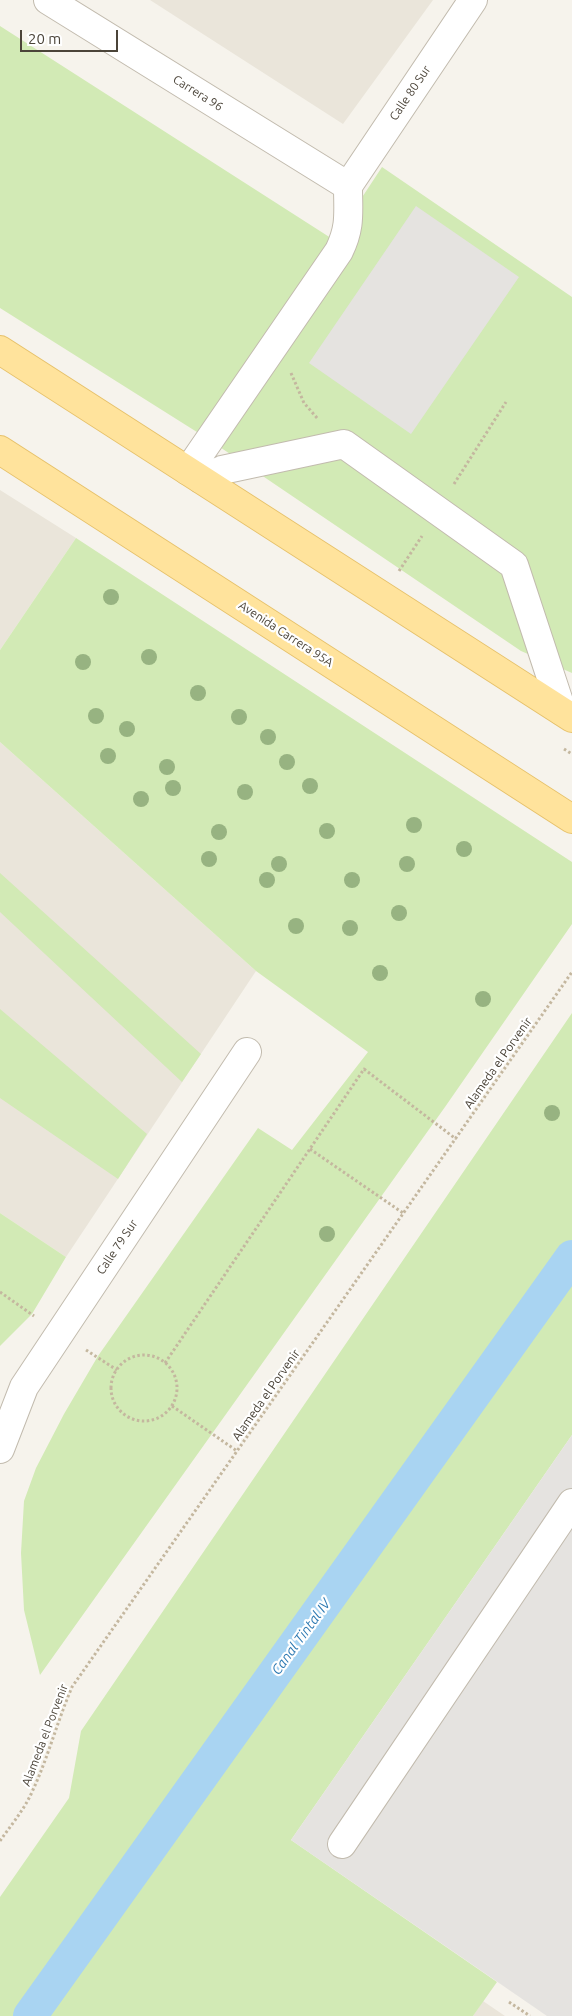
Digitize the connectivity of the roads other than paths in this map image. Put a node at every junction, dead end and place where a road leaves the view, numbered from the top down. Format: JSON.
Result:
{"nodes":[{"id":1,"x":48,"y":0,"type":"edge"},
{"id":2,"x":473,"y":0,"type":"edge"},
{"id":3,"x":348,"y":186,"type":"junction"},
{"id":4,"x":0,"y":350,"type":"edge"},
{"id":5,"x":0,"y":450,"type":"edge"},
{"id":6,"x":195,"y":475,"type":"junction"},
{"id":7,"x":567,"y":714,"type":"edge"},
{"id":8,"x":572,"y":819,"type":"edge"},
{"id":9,"x":247,"y":1052,"type":"dead end"},
{"id":10,"x":0,"y":1449,"type":"edge"},
{"id":11,"x":572,"y":1503,"type":"edge"},
{"id":12,"x":342,"y":1844,"type":"dead end"}],
"edges":[{"from":1,"to":3,"type":"street","name":"Carrera 96"},
{"from":2,"to":3,"type":"street","name":"Calle 80 Sur"},
{"from":3,"to":6,"type":"street"},
{"from":4,"to":6,"type":"main road"},
{"from":5,"to":8,"type":"main road","name":"Avenida Carrera 95A"},
{"from":6,"to":7,"type":"main road"},
{"from":6,"to":7,"type":"street"},
{"from":9,"to":10,"type":"street","name":"Calle 79 Sur"},
{"from":11,"to":12,"type":"street"}]}
